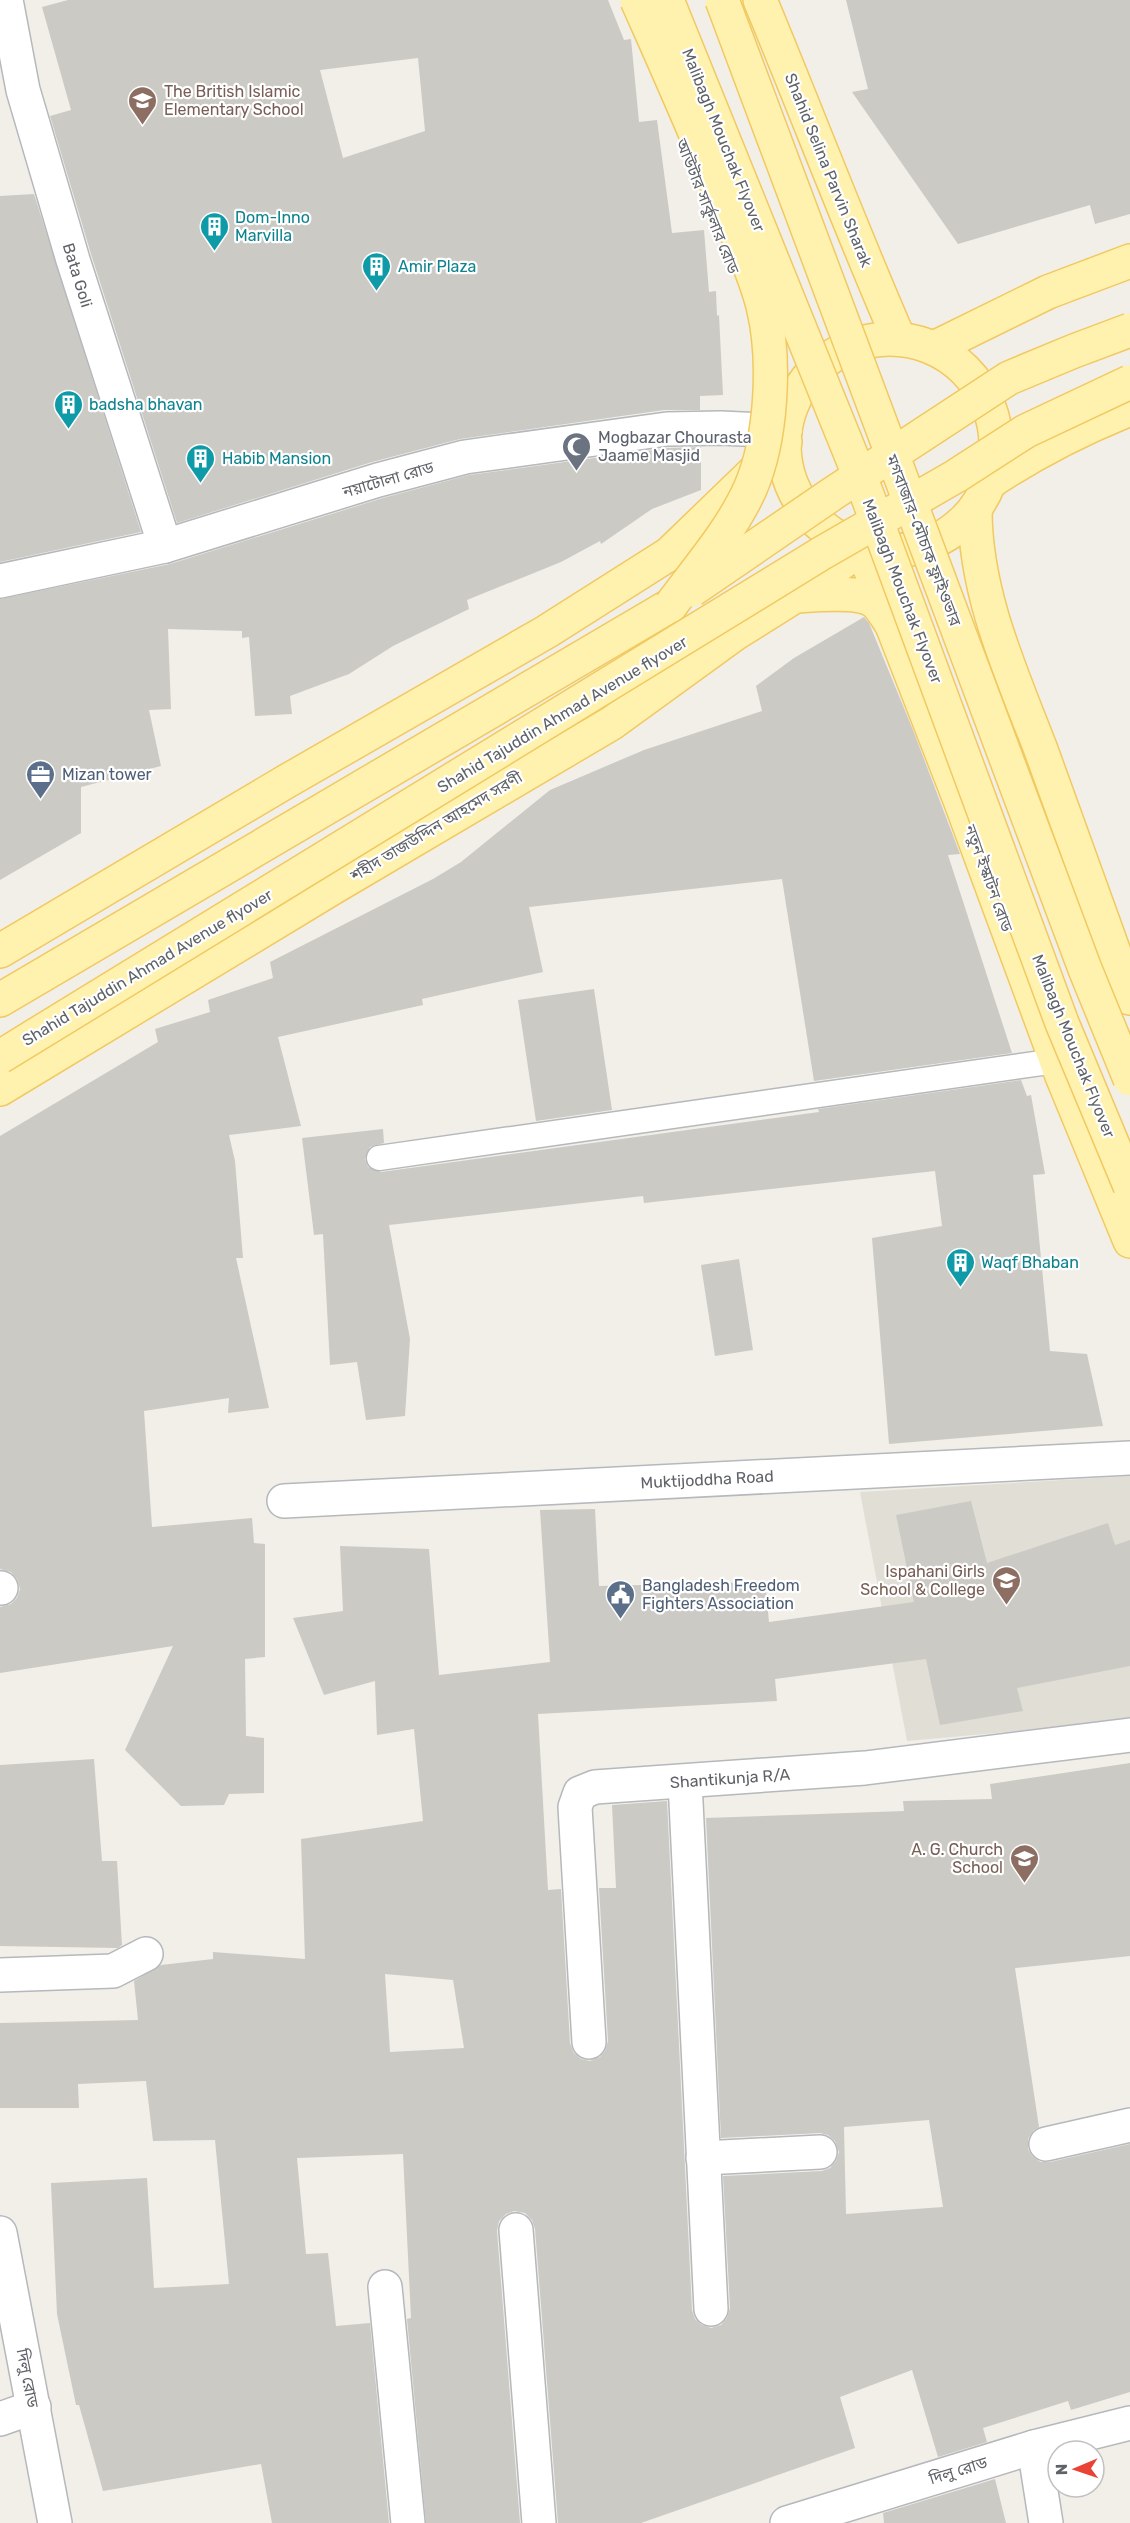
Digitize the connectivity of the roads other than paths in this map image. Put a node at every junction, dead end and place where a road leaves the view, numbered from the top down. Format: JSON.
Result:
{"nodes":[{"id":1,"x":6,"y":0,"type":"edge"},
{"id":2,"x":622,"y":0,"type":"edge"},
{"id":3,"x":637,"y":0,"type":"edge"},
{"id":4,"x":667,"y":0,"type":"edge"},
{"id":5,"x":722,"y":0,"type":"edge"},
{"id":6,"x":760,"y":0,"type":"edge"},
{"id":7,"x":1130,"y":261,"type":"edge"},
{"id":8,"x":1130,"y":330,"type":"edge"},
{"id":9,"x":899,"y":339,"type":"junction"},
{"id":10,"x":934,"y":348,"type":"junction"},
{"id":11,"x":1130,"y":382,"type":"edge"},
{"id":12,"x":1130,"y":409,"type":"edge"},
{"id":13,"x":786,"y":429,"type":"junction"},
{"id":14,"x":982,"y":496,"type":"junction"},
{"id":15,"x":165,"y":546,"type":"junction"},
{"id":16,"x":862,"y":548,"type":"junction"},
{"id":17,"x":0,"y":580,"type":"edge"},
{"id":18,"x":795,"y":596,"type":"junction"},
{"id":19,"x":671,"y":604,"type":"junction"},
{"id":20,"x":891,"y":623,"type":"junction"},
{"id":21,"x":0,"y":951,"type":"edge"},
{"id":22,"x":1130,"y":998,"type":"edge"},
{"id":23,"x":0,"y":1000,"type":"edge"},
{"id":24,"x":0,"y":1057,"type":"edge"},
{"id":25,"x":1056,"y":1061,"type":"junction"},
{"id":26,"x":1130,"y":1079,"type":"edge"},
{"id":27,"x":0,"y":1089,"type":"edge"},
{"id":28,"x":379,"y":1158,"type":"dead end"},
{"id":29,"x":1130,"y":1186,"type":"edge"},
{"id":30,"x":1130,"y":1241,"type":"edge"},
{"id":31,"x":1130,"y":1458,"type":"edge"},
{"id":32,"x":284,"y":1501,"type":"dead end"},
{"id":33,"x":1130,"y":1735,"type":"edge"},
{"id":34,"x":685,"y":1782,"type":"junction"},
{"id":35,"x":146,"y":1954,"type":"dead end"},
{"id":36,"x":0,"y":1975,"type":"edge"},
{"id":37,"x":589,"y":2042,"type":"dead end"},
{"id":38,"x":1130,"y":2125,"type":"edge"},
{"id":39,"x":1046,"y":2144,"type":"dead end"},
{"id":40,"x":820,"y":2152,"type":"dead end"},
{"id":41,"x":703,"y":2158,"type":"junction"},
{"id":42,"x":516,"y":2230,"type":"dead end"},
{"id":43,"x":0,"y":2233,"type":"edge"},
{"id":44,"x":385,"y":2287,"type":"dead end"},
{"id":45,"x":711,"y":2309,"type":"dead end"},
{"id":46,"x":34,"y":2407,"type":"junction"},
{"id":47,"x":0,"y":2419,"type":"edge"},
{"id":48,"x":1130,"y":2423,"type":"edge"},
{"id":49,"x":1034,"y":2447,"type":"junction"},
{"id":50,"x":55,"y":2523,"type":"edge"},
{"id":51,"x":408,"y":2523,"type":"edge"},
{"id":52,"x":539,"y":2523,"type":"edge"},
{"id":53,"x":787,"y":2523,"type":"edge"},
{"id":54,"x":1046,"y":2523,"type":"edge"}],
"edges":[{"from":1,"to":15,"type":"street","name":"Bata Goli"},
{"from":2,"to":13,"type":"main road","name":"আউটার সার্কুলার রোড"},
{"from":3,"to":19,"type":"main road","bridge":true},
{"from":4,"to":29,"type":"main road","name":"Malibagh Mouchak Flyover","bridge":true},
{"from":5,"to":26,"type":"main road","name":"মগবাজার-মৌচাক ফ্লাইওভার","bridge":true},
{"from":6,"to":9,"type":"main road","name":"Shahid Selina Parvin Sharak"},
{"from":7,"to":10,"type":"main road"},
{"from":8,"to":19,"type":"main road","bridge":true},
{"from":9,"to":10,"type":"main road"},
{"from":9,"to":13,"type":"main road"},
{"from":10,"to":14,"type":"main road"},
{"from":11,"to":24,"type":"main road","name":"Shahid Tajuddin Ahmad Avenue flyover","bridge":true},
{"from":12,"to":14,"type":"main road"},
{"from":13,"to":15,"type":"street","name":"নয়াটোলা রোড"},
{"from":13,"to":16,"type":"main road"},
{"from":13,"to":21,"type":"main road"},
{"from":14,"to":16,"type":"main road"},
{"from":14,"to":22,"type":"main road"},
{"from":15,"to":17,"type":"street","name":"নয়াটোলা রোড"},
{"from":16,"to":18,"type":"main road","name":"শহীদ তাজউদ্দিন আহমেদ সরণী"},
{"from":16,"to":20,"type":"main road","name":"নতুন ইস্কাটন রোড"},
{"from":18,"to":20,"type":"main road"},
{"from":18,"to":27,"type":"main road","name":"শহীদ তাজউদ্দিন আহমেদ সরণী"},
{"from":19,"to":23,"type":"main road"},
{"from":20,"to":25,"type":"main road","name":"নতুন ইস্কাটন রোড"},
{"from":25,"to":28,"type":"lane"},
{"from":25,"to":30,"type":"main road","name":"নতুন ইস্কাটন রোড"},
{"from":31,"to":32,"type":"street","name":"Muktijoddha Road"},
{"from":33,"to":34,"type":"street","name":"Shantikunja R/A"},
{"from":34,"to":37,"type":"street","name":"Shantikunja R/A"},
{"from":34,"to":41,"type":"street"},
{"from":35,"to":36,"type":"street"},
{"from":38,"to":39,"type":"street"},
{"from":40,"to":41,"type":"street"},
{"from":41,"to":45,"type":"street"},
{"from":42,"to":52,"type":"street"},
{"from":43,"to":46,"type":"street","name":"দিলু রোড"},
{"from":44,"to":51,"type":"street"},
{"from":46,"to":47,"type":"street"},
{"from":46,"to":50,"type":"street","name":"দিলু রোড"},
{"from":48,"to":49,"type":"street","name":"দিলু রোড"},
{"from":49,"to":53,"type":"street","name":"দিলু রোড"},
{"from":49,"to":54,"type":"street"}]}
